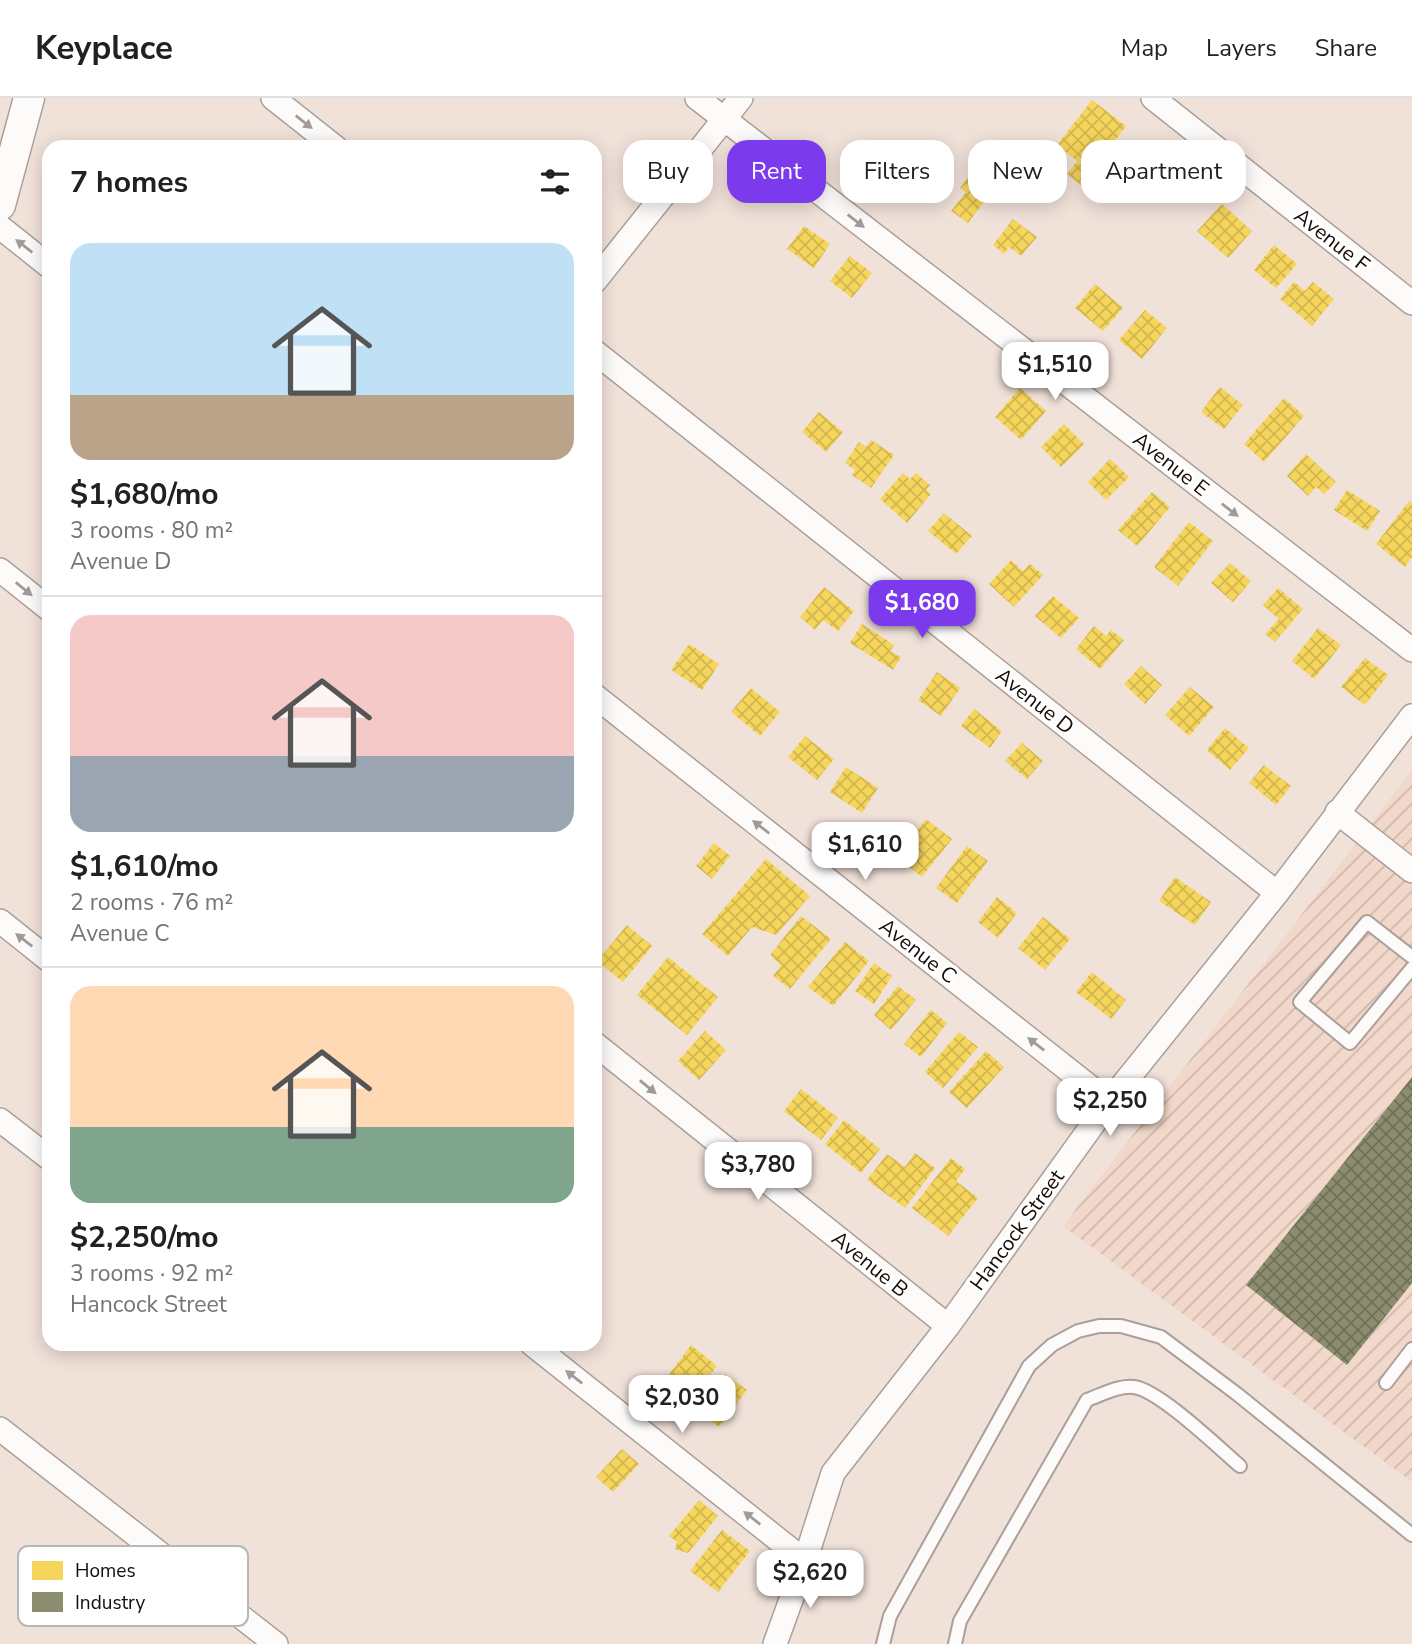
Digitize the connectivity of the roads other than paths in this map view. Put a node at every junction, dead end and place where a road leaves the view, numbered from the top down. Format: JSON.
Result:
{"nodes":[{"id":1,"x":29,"y":98,"type":"edge"},
{"id":2,"x":273,"y":98,"type":"edge"},
{"id":3,"x":697,"y":98,"type":"edge"},
{"id":4,"x":741,"y":98,"type":"edge"},
{"id":5,"x":1153,"y":98,"type":"edge"},
{"id":6,"x":725,"y":119,"type":"junction"},
{"id":7,"x":326,"y":140,"type":"edge"},
{"id":8,"x":0,"y":205,"type":"edge"},
{"id":9,"x":0,"y":227,"type":"edge"},
{"id":10,"x":42,"y":260,"type":"edge"},
{"id":11,"x":602,"y":272,"type":"edge"},
{"id":12,"x":1412,"y":303,"type":"edge"},
{"id":13,"x":602,"y":358,"type":"edge"},
{"id":14,"x":0,"y":570,"type":"edge"},
{"id":15,"x":42,"y":603,"type":"edge"},
{"id":16,"x":1412,"y":650,"type":"edge"},
{"id":17,"x":602,"y":702,"type":"edge"},
{"id":18,"x":1412,"y":716,"type":"edge"},
{"id":19,"x":1337,"y":812,"type":"junction"},
{"id":20,"x":1412,"y":871,"type":"edge"},
{"id":21,"x":1277,"y":893,"type":"junction"},
{"id":22,"x":0,"y":921,"type":"edge"},
{"id":23,"x":42,"y":954,"type":"edge"},
{"id":24,"x":1412,"y":957,"type":"edge"},
{"id":25,"x":1412,"y":968,"type":"edge"},
{"id":26,"x":602,"y":1050,"type":"edge"},
{"id":27,"x":1108,"y":1102,"type":"junction"},
{"id":28,"x":0,"y":1120,"type":"edge"},
{"id":29,"x":42,"y":1153,"type":"edge"},
{"id":30,"x":948,"y":1326,"type":"junction"},
{"id":31,"x":1412,"y":1349,"type":"edge"},
{"id":32,"x":541,"y":1351,"type":"edge"},
{"id":33,"x":1386,"y":1383,"type":"dead end"},
{"id":34,"x":0,"y":1429,"type":"edge"},
{"id":35,"x":1240,"y":1465,"type":"dead end"},
{"id":36,"x":1412,"y":1535,"type":"edge"},
{"id":37,"x":150,"y":1546,"type":"edge"},
{"id":38,"x":805,"y":1561,"type":"junction"},
{"id":39,"x":248,"y":1622,"type":"edge"},
{"id":40,"x":276,"y":1644,"type":"edge"},
{"id":41,"x":775,"y":1644,"type":"edge"},
{"id":42,"x":883,"y":1644,"type":"edge"},
{"id":43,"x":955,"y":1644,"type":"edge"}],
"edges":[{"from":1,"to":8,"type":"street"},
{"from":2,"to":7,"type":"street","one_way":true},
{"from":3,"to":6,"type":"street","name":"Avenue E"},
{"from":4,"to":6,"type":"street"},
{"from":5,"to":12,"type":"street","name":"Avenue F"},
{"from":6,"to":11,"type":"street"},
{"from":6,"to":16,"type":"street","name":"Avenue E","one_way":true},
{"from":10,"to":9,"type":"street","one_way":true},
{"from":13,"to":21,"type":"street","name":"Avenue D"},
{"from":14,"to":15,"type":"street","one_way":true},
{"from":27,"to":17,"type":"street","name":"Avenue C","one_way":true},
{"from":18,"to":19,"type":"street","name":"Hancock Street"},
{"from":19,"to":20,"type":"street"},
{"from":19,"to":21,"type":"street","name":"Hancock Street"},
{"from":21,"to":27,"type":"street","name":"Hancock Street"},
{"from":23,"to":22,"type":"street","one_way":true},
{"from":24,"to":25,"type":"lane"},
{"from":26,"to":30,"type":"street","name":"Avenue B","one_way":true},
{"from":27,"to":30,"type":"street","name":"Hancock Street"},
{"from":28,"to":29,"type":"street"},
{"from":30,"to":38,"type":"street","name":"Hancock Street"},
{"from":31,"to":33,"type":"lane"},
{"from":38,"to":32,"type":"street","one_way":true},
{"from":34,"to":37,"type":"street"},
{"from":35,"to":43,"type":"lane"},
{"from":36,"to":42,"type":"lane"},
{"from":38,"to":41,"type":"street","name":"Hancock Street"},
{"from":39,"to":40,"type":"street"}]}
